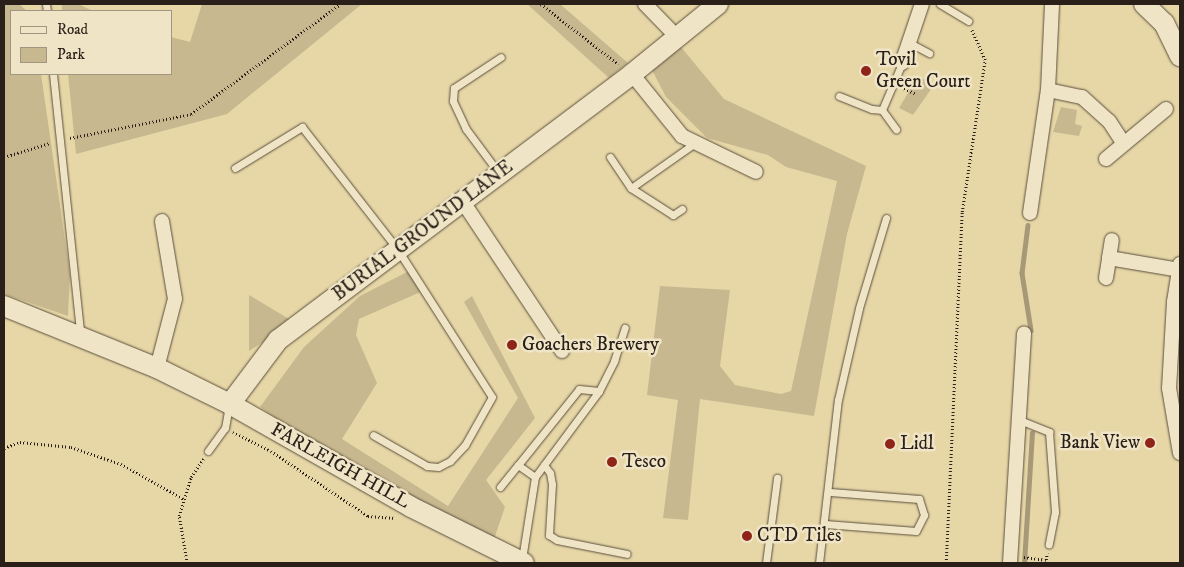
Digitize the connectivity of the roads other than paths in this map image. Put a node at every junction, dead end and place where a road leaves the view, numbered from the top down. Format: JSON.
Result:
{"nodes":[{"id":1,"x":645,"y":4,"type":"edge"},
{"id":2,"x":718,"y":4,"type":"edge"},
{"id":3,"x":922,"y":4,"type":"edge"},
{"id":4,"x":940,"y":4,"type":"edge"},
{"id":5,"x":1052,"y":4,"type":"edge"},
{"id":6,"x":1144,"y":4,"type":"edge"},
{"id":7,"x":968,"y":21,"type":"road end"},
{"id":8,"x":678,"y":38,"type":"junction"},
{"id":9,"x":908,"y":42,"type":"junction"},
{"id":10,"x":928,"y":53,"type":"dead end"},
{"id":11,"x":1180,"y":56,"type":"edge"},
{"id":12,"x":501,"y":57,"type":"dead end"},
{"id":13,"x":902,"y":63,"type":"joint"},
{"id":14,"x":632,"y":74,"type":"junction"},
{"id":15,"x":53,"y":75,"type":"edge"},
{"id":16,"x":1048,"y":90,"type":"junction"},
{"id":17,"x":839,"y":96,"type":"dead end"},
{"id":18,"x":1166,"y":109,"type":"dead end"},
{"id":19,"x":882,"y":110,"type":"junction"},
{"id":20,"x":896,"y":129,"type":"dead end"},
{"id":21,"x":695,"y":143,"type":"junction"},
{"id":22,"x":1124,"y":144,"type":"junction"},
{"id":23,"x":610,"y":157,"type":"dead end"},
{"id":24,"x":1106,"y":159,"type":"dead end"},
{"id":25,"x":235,"y":168,"type":"dead end"},
{"id":26,"x":756,"y":172,"type":"dead end"},
{"id":27,"x":500,"y":174,"type":"junction"},
{"id":28,"x":631,"y":188,"type":"junction"},
{"id":29,"x":463,"y":202,"type":"junction"},
{"id":30,"x":682,"y":209,"type":"dead end"},
{"id":31,"x":1030,"y":212,"type":"dead end"},
{"id":32,"x":886,"y":218,"type":"dead end"},
{"id":33,"x":162,"y":221,"type":"dead end"},
{"id":34,"x":1112,"y":240,"type":"dead end"},
{"id":35,"x":398,"y":250,"type":"junction"},
{"id":36,"x":1109,"y":258,"type":"junction"},
{"id":37,"x":1180,"y":267,"type":"edge"},
{"id":38,"x":1106,"y":278,"type":"dead end"},
{"id":39,"x":4,"y":306,"type":"edge"},
{"id":40,"x":625,"y":328,"type":"dead end"},
{"id":41,"x":1176,"y":331,"type":"edge"},
{"id":42,"x":1024,"y":333,"type":"dead end"},
{"id":43,"x":80,"y":336,"type":"junction"},
{"id":44,"x":562,"y":352,"type":"dead end"},
{"id":45,"x":157,"y":368,"type":"junction"},
{"id":46,"x":598,"y":391,"type":"junction"},
{"id":47,"x":230,"y":404,"type":"junction"},
{"id":48,"x":1017,"y":419,"type":"junction"},
{"id":49,"x":373,"y":435,"type":"dead end"},
{"id":50,"x":208,"y":451,"type":"road end"},
{"id":51,"x":1180,"y":453,"type":"edge"},
{"id":52,"x":518,"y":465,"type":"junction"},
{"id":53,"x":544,"y":465,"type":"junction"},
{"id":54,"x":535,"y":477,"type":"junction"},
{"id":55,"x":777,"y":478,"type":"dead end"},
{"id":56,"x":500,"y":486,"type":"dead end"},
{"id":57,"x":830,"y":492,"type":"junction"},
{"id":58,"x":825,"y":524,"type":"junction"},
{"id":59,"x":1049,"y":544,"type":"road end"},
{"id":60,"x":627,"y":554,"type":"dead end"},
{"id":61,"x":523,"y":563,"type":"edge"},
{"id":62,"x":766,"y":563,"type":"edge"},
{"id":63,"x":820,"y":563,"type":"edge"},
{"id":64,"x":1010,"y":563,"type":"edge"}],
"edges":[{"from":1,"to":8,"type":"street"},
{"from":2,"to":8,"type":"street","name":"BURIAL GROUND LANE"},
{"from":3,"to":9,"type":"street"},
{"from":4,"to":7,"type":"lane"},
{"from":5,"to":16,"type":"street"},
{"from":6,"to":11,"type":"street"},
{"from":8,"to":14,"type":"street","name":"BURIAL GROUND LANE"},
{"from":9,"to":10,"type":"lane"},
{"from":9,"to":13,"type":"street"},
{"from":12,"to":27,"type":"lane"},
{"from":13,"to":19,"type":"lane"},
{"from":14,"to":21,"type":"street"},
{"from":14,"to":27,"type":"street","name":"BURIAL GROUND LANE"},
{"from":15,"to":43,"type":"lane"},
{"from":16,"to":22,"type":"street"},
{"from":16,"to":31,"type":"street"},
{"from":17,"to":19,"type":"lane"},
{"from":18,"to":22,"type":"street"},
{"from":19,"to":20,"type":"lane"},
{"from":21,"to":26,"type":"street"},
{"from":21,"to":28,"type":"lane"},
{"from":22,"to":24,"type":"street"},
{"from":23,"to":28,"type":"lane"},
{"from":25,"to":35,"type":"lane"},
{"from":27,"to":29,"type":"street","name":"BURIAL GROUND LANE"},
{"from":28,"to":30,"type":"lane"},
{"from":29,"to":35,"type":"street","name":"BURIAL GROUND LANE"},
{"from":29,"to":44,"type":"street"},
{"from":32,"to":57,"type":"lane"},
{"from":33,"to":45,"type":"street"},
{"from":34,"to":36,"type":"street"},
{"from":35,"to":47,"type":"street","name":"BURIAL GROUND LANE"},
{"from":35,"to":49,"type":"lane"},
{"from":36,"to":37,"type":"street"},
{"from":36,"to":38,"type":"street"},
{"from":37,"to":41,"type":"street"},
{"from":39,"to":43,"type":"street","name":"FARLEIGH HILL"},
{"from":40,"to":46,"type":"lane"},
{"from":41,"to":51,"type":"street"},
{"from":42,"to":48,"type":"street"},
{"from":43,"to":45,"type":"street","name":"FARLEIGH HILL"},
{"from":45,"to":47,"type":"street","name":"FARLEIGH HILL"},
{"from":46,"to":52,"type":"lane"},
{"from":46,"to":53,"type":"lane"},
{"from":47,"to":50,"type":"lane"},
{"from":47,"to":61,"type":"street","name":"FARLEIGH HILL"},
{"from":48,"to":59,"type":"lane"},
{"from":48,"to":64,"type":"street"},
{"from":52,"to":54,"type":"lane"},
{"from":52,"to":56,"type":"lane"},
{"from":53,"to":54,"type":"lane"},
{"from":53,"to":60,"type":"lane"},
{"from":54,"to":61,"type":"lane"},
{"from":55,"to":62,"type":"lane"},
{"from":57,"to":58,"type":"lane"},
{"from":57,"to":58,"type":"lane"},
{"from":58,"to":63,"type":"lane"}]}
